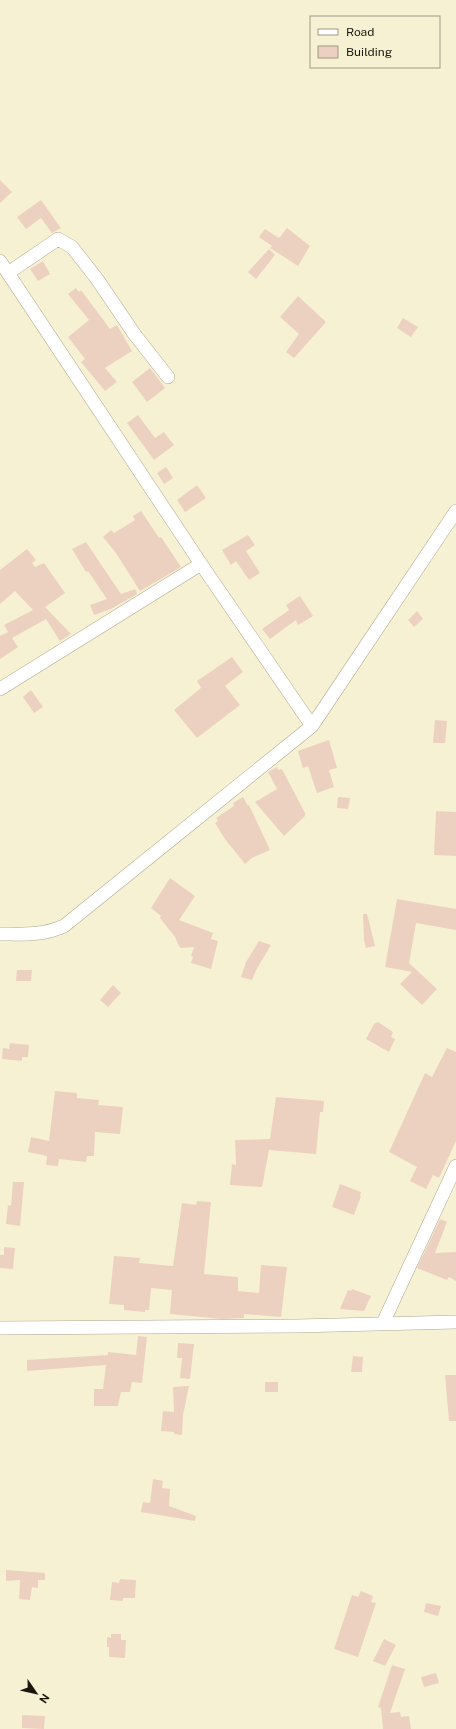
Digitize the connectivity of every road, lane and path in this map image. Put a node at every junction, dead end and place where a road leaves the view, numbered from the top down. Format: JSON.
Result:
{"nodes":[{"id":1,"x":0,"y":261,"type":"edge"},
{"id":2,"x":8,"y":273,"type":"junction"},
{"id":3,"x":168,"y":377,"type":"dead end"},
{"id":4,"x":456,"y":511,"type":"edge"},
{"id":5,"x":201,"y":564,"type":"junction"},
{"id":6,"x":0,"y":689,"type":"edge"},
{"id":7,"x":312,"y":726,"type":"junction"},
{"id":8,"x":0,"y":934,"type":"edge"},
{"id":9,"x":456,"y":1166,"type":"edge"},
{"id":10,"x":456,"y":1322,"type":"edge"},
{"id":11,"x":383,"y":1323,"type":"junction"},
{"id":12,"x":0,"y":1328,"type":"edge"}],
"edges":[{"from":1,"to":2,"type":"street"},
{"from":2,"to":3,"type":"street"},
{"from":2,"to":5,"type":"street"},
{"from":4,"to":7,"type":"street"},
{"from":5,"to":6,"type":"street"},
{"from":5,"to":7,"type":"street"},
{"from":7,"to":8,"type":"street"},
{"from":9,"to":11,"type":"street"},
{"from":10,"to":11,"type":"street"},
{"from":11,"to":12,"type":"street"}]}
